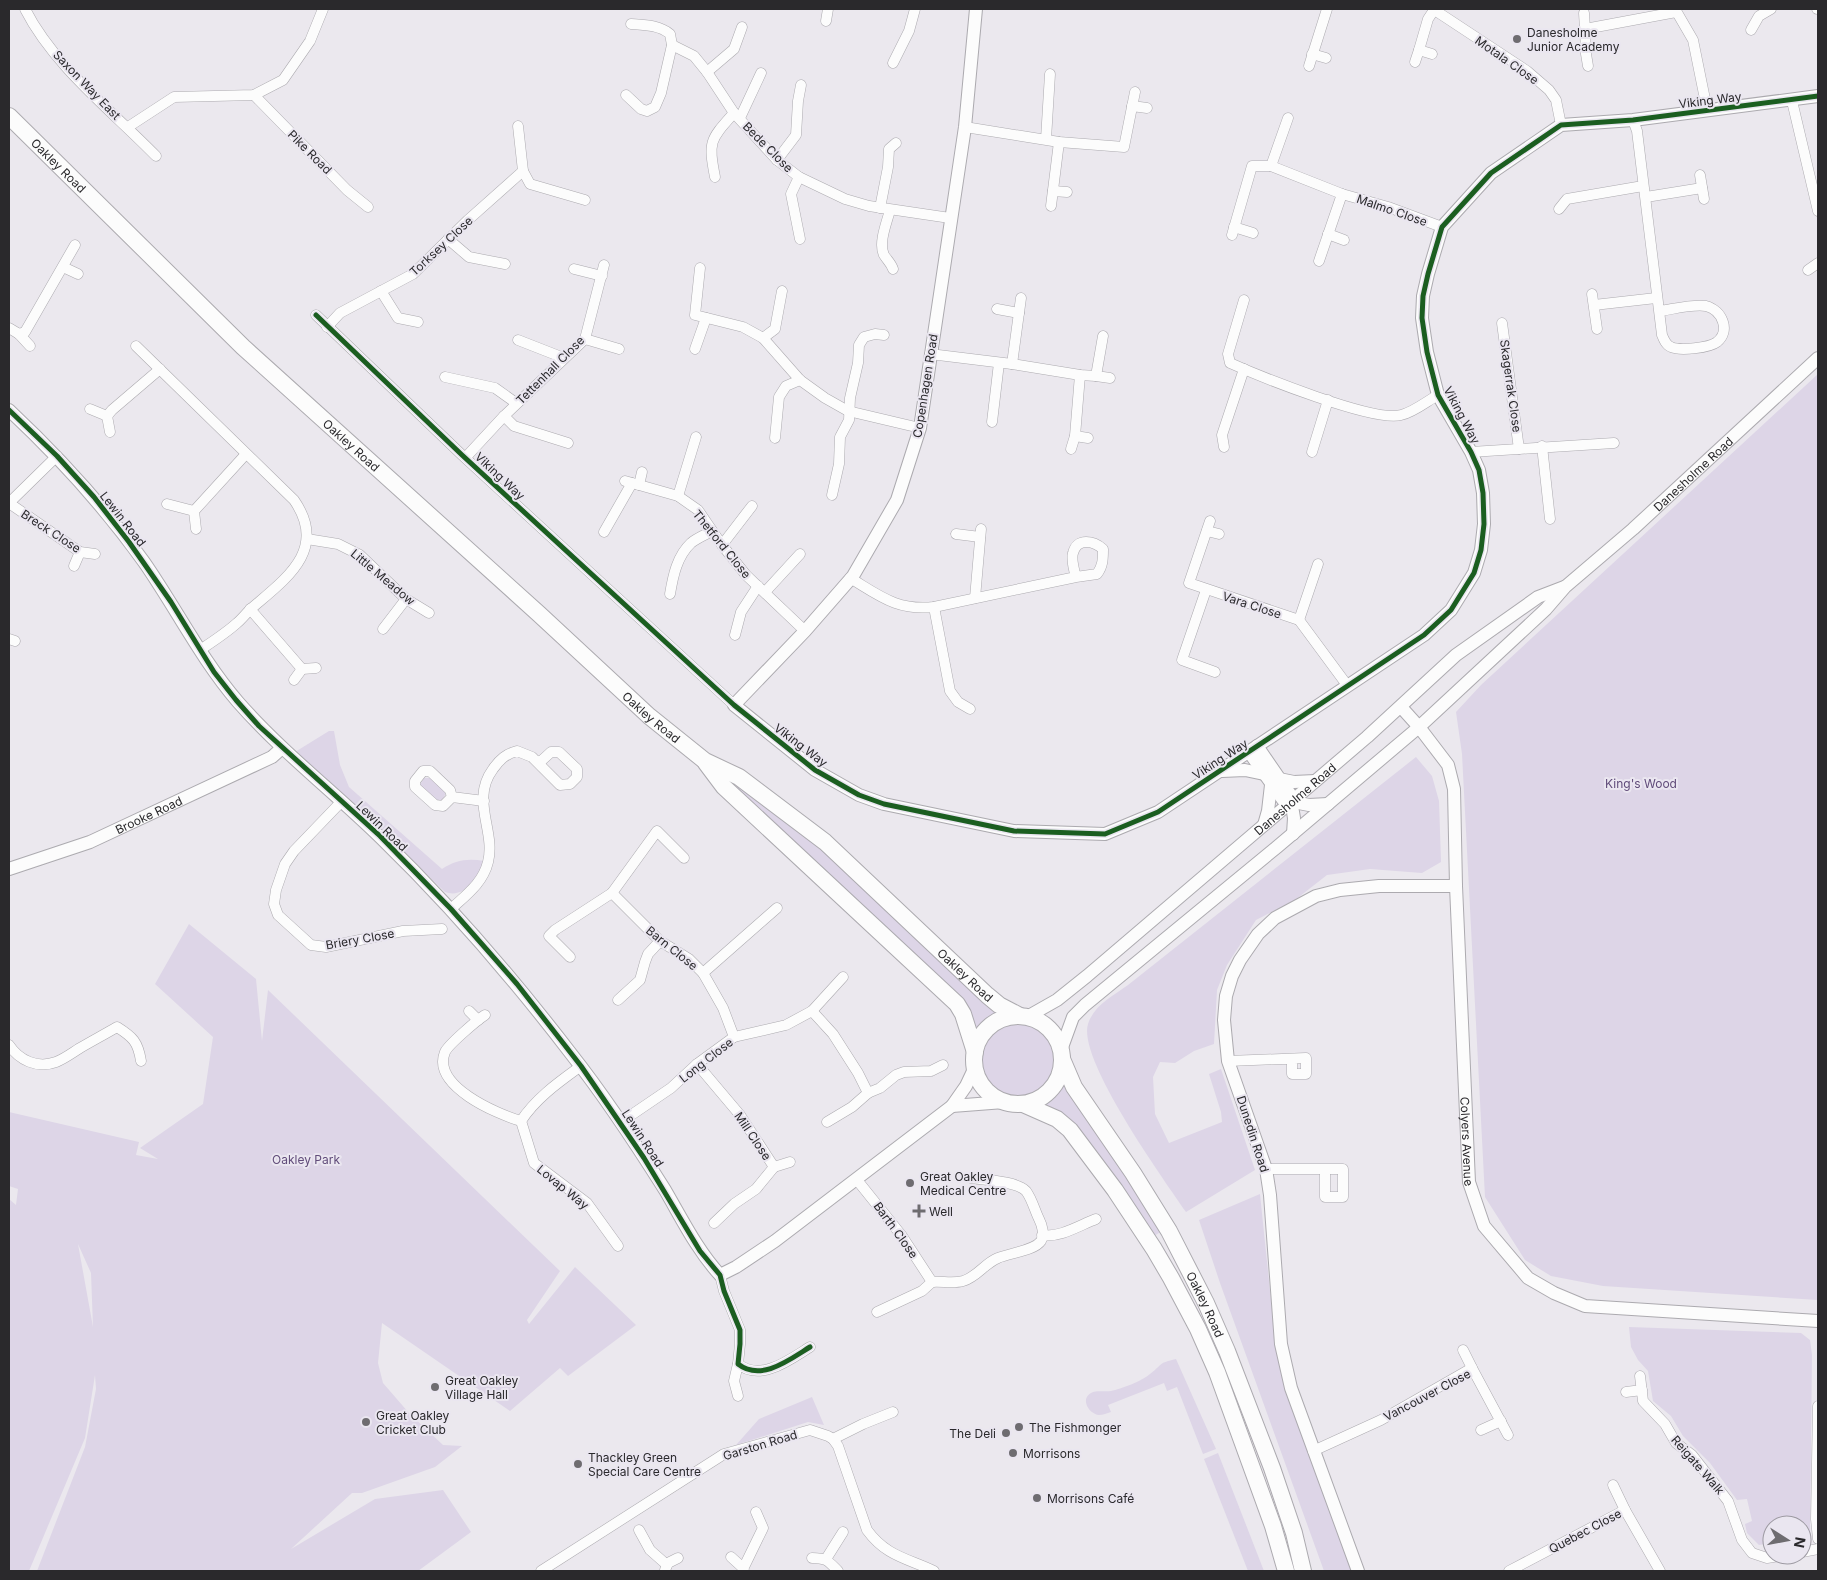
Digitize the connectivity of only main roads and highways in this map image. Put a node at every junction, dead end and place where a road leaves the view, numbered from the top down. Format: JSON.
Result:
{"nodes":[{"id":1,"x":9,"y":116,"type":"edge"},
{"id":2,"x":705,"y":762,"type":"junction"},
{"id":3,"x":1023,"y":1017,"type":"junction"},
{"id":4,"x":1062,"y":1054,"type":"junction"},
{"id":5,"x":975,"y":1060,"type":"junction"},
{"id":6,"x":1023,"y":1104,"type":"junction"},
{"id":7,"x":1286,"y":1571,"type":"edge"},
{"id":8,"x":1303,"y":1571,"type":"edge"}],
"edges":[{"from":1,"to":2,"type":"main road","name":"Oakley Road"},
{"from":2,"to":3,"type":"main road","name":"Oakley Road"},
{"from":2,"to":5,"type":"main road","name":"Oakley Road"},
{"from":3,"to":4,"type":"main road"},
{"from":3,"to":5,"type":"main road"},
{"from":4,"to":6,"type":"main road"},
{"from":4,"to":8,"type":"main road","name":"Oakley Road"},
{"from":5,"to":6,"type":"main road"},
{"from":6,"to":7,"type":"main road","name":"Oakley Road"}]}
